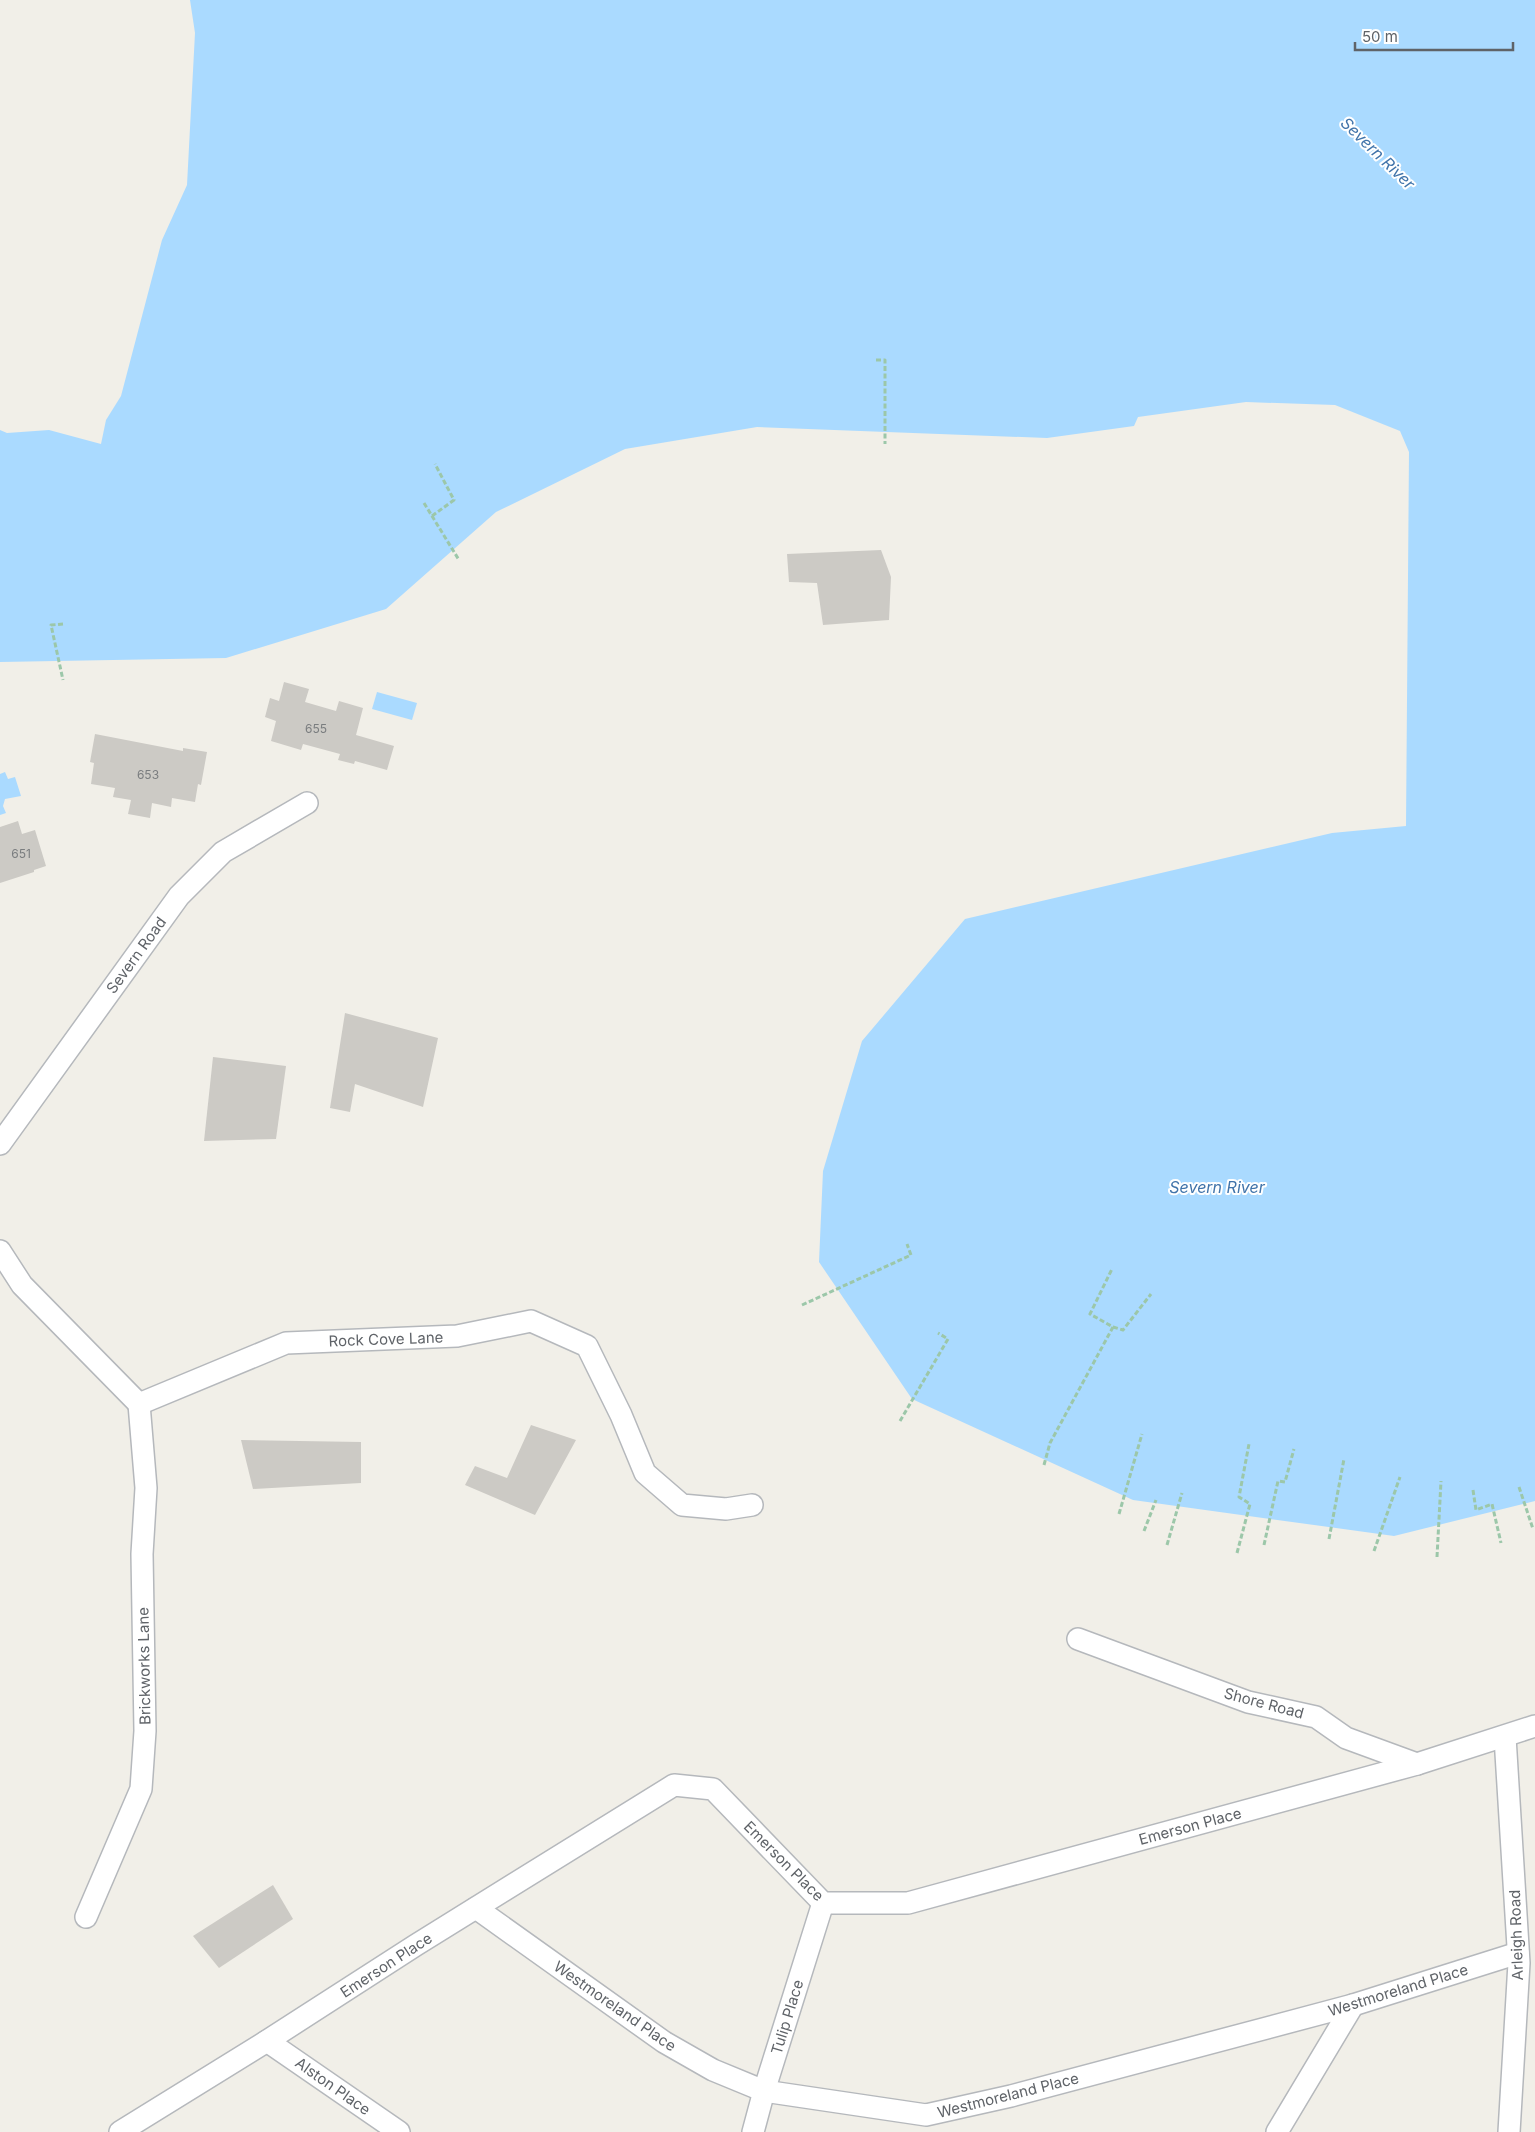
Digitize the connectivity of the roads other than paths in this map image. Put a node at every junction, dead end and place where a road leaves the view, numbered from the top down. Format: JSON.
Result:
{"nodes":[{"id":1,"x":307,"y":804,"type":"dead end"},
{"id":2,"x":0,"y":1144,"type":"edge"},
{"id":3,"x":0,"y":1251,"type":"edge"},
{"id":4,"x":139,"y":1404,"type":"junction"},
{"id":5,"x":752,"y":1505,"type":"dead end"},
{"id":6,"x":1078,"y":1639,"type":"dead end"},
{"id":7,"x":1535,"y":1726,"type":"edge"},
{"id":8,"x":1505,"y":1737,"type":"junction"},
{"id":9,"x":1417,"y":1764,"type":"junction"},
{"id":10,"x":823,"y":1903,"type":"junction"},
{"id":11,"x":476,"y":1908,"type":"junction"},
{"id":12,"x":86,"y":1917,"type":"dead end"},
{"id":13,"x":1518,"y":1953,"type":"junction"},
{"id":14,"x":1353,"y":2005,"type":"junction"},
{"id":15,"x":267,"y":2041,"type":"junction"},
{"id":16,"x":764,"y":2091,"type":"junction"},
{"id":17,"x":120,"y":2132,"type":"edge"},
{"id":18,"x":398,"y":2132,"type":"edge"},
{"id":19,"x":753,"y":2132,"type":"edge"},
{"id":20,"x":1277,"y":2132,"type":"edge"},
{"id":21,"x":1509,"y":2132,"type":"edge"}],
"edges":[{"from":1,"to":2,"type":"street","name":"Severn Road"},
{"from":3,"to":4,"type":"street"},
{"from":4,"to":5,"type":"street","name":"Rock Cove Lane"},
{"from":4,"to":12,"type":"street","name":"Brickworks Lane"},
{"from":6,"to":9,"type":"street","name":"Shore Road"},
{"from":7,"to":8,"type":"street","name":"Emerson Place"},
{"from":8,"to":9,"type":"street","name":"Emerson Place"},
{"from":8,"to":13,"type":"street","name":"Arleigh Road"},
{"from":9,"to":10,"type":"street","name":"Emerson Place"},
{"from":10,"to":11,"type":"street","name":"Emerson Place"},
{"from":10,"to":16,"type":"street","name":"Tulip Place"},
{"from":11,"to":15,"type":"street","name":"Emerson Place"},
{"from":11,"to":16,"type":"street","name":"Westmoreland Place"},
{"from":13,"to":14,"type":"street","name":"Westmoreland Place"},
{"from":13,"to":21,"type":"street","name":"Arleigh Road"},
{"from":14,"to":16,"type":"street","name":"Westmoreland Place"},
{"from":14,"to":20,"type":"street"},
{"from":15,"to":17,"type":"street","name":"Emerson Place"},
{"from":15,"to":18,"type":"street","name":"Alston Place"},
{"from":16,"to":19,"type":"street","name":"Tulip Place"}]}
